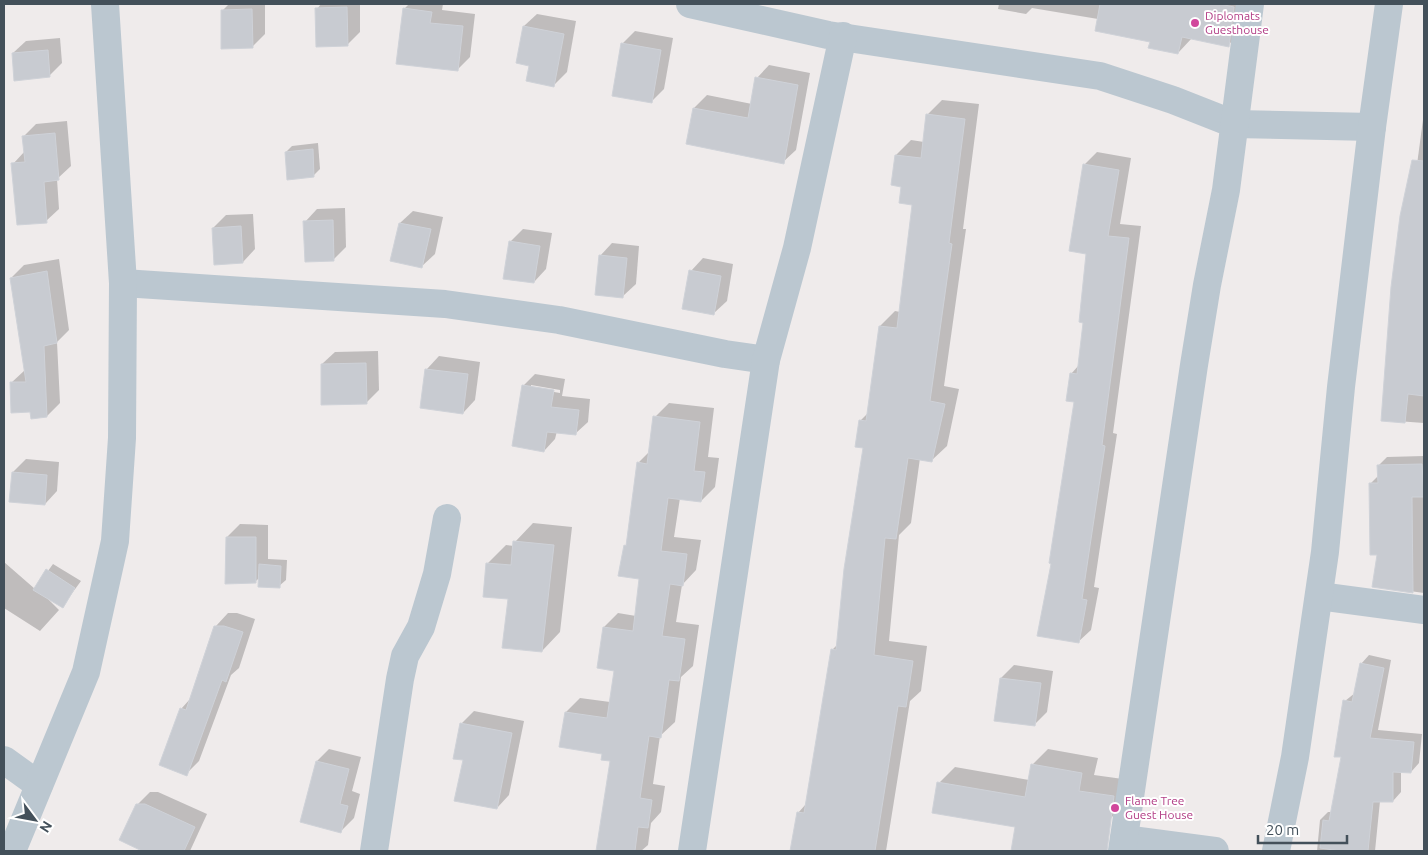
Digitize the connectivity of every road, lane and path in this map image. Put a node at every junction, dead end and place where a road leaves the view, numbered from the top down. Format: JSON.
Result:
{"nodes":[{"id":1,"x":105,"y":4,"type":"edge"},
{"id":2,"x":690,"y":4,"type":"edge"},
{"id":3,"x":1250,"y":4,"type":"edge"},
{"id":4,"x":1389,"y":4,"type":"edge"},
{"id":5,"x":843,"y":36,"type":"junction"},
{"id":6,"x":1234,"y":124,"type":"junction"},
{"id":7,"x":1372,"y":127,"type":"junction"},
{"id":8,"x":123,"y":283,"type":"junction"},
{"id":9,"x":766,"y":360,"type":"junction"},
{"id":10,"x":447,"y":518,"type":"dead end"},
{"id":11,"x":1319,"y":596,"type":"junction"},
{"id":12,"x":1424,"y":610,"type":"edge"},
{"id":13,"x":4,"y":760,"type":"edge"},
{"id":14,"x":39,"y":785,"type":"junction"},
{"id":15,"x":1123,"y":845,"type":"edge"},
{"id":16,"x":12,"y":851,"type":"edge"},
{"id":17,"x":374,"y":851,"type":"edge"},
{"id":18,"x":692,"y":851,"type":"edge"},
{"id":19,"x":1214,"y":851,"type":"edge"},
{"id":20,"x":1276,"y":851,"type":"edge"}],
"edges":[{"from":1,"to":8,"type":"street"},
{"from":2,"to":5,"type":"street"},
{"from":3,"to":6,"type":"street"},
{"from":4,"to":7,"type":"street"},
{"from":5,"to":6,"type":"street"},
{"from":5,"to":9,"type":"street"},
{"from":6,"to":7,"type":"street"},
{"from":6,"to":15,"type":"street"},
{"from":7,"to":11,"type":"street"},
{"from":8,"to":9,"type":"street"},
{"from":8,"to":14,"type":"street"},
{"from":9,"to":18,"type":"street"},
{"from":10,"to":17,"type":"street"},
{"from":11,"to":12,"type":"street"},
{"from":11,"to":20,"type":"street"},
{"from":13,"to":14,"type":"street"},
{"from":14,"to":16,"type":"street"},
{"from":15,"to":19,"type":"street"}]}
